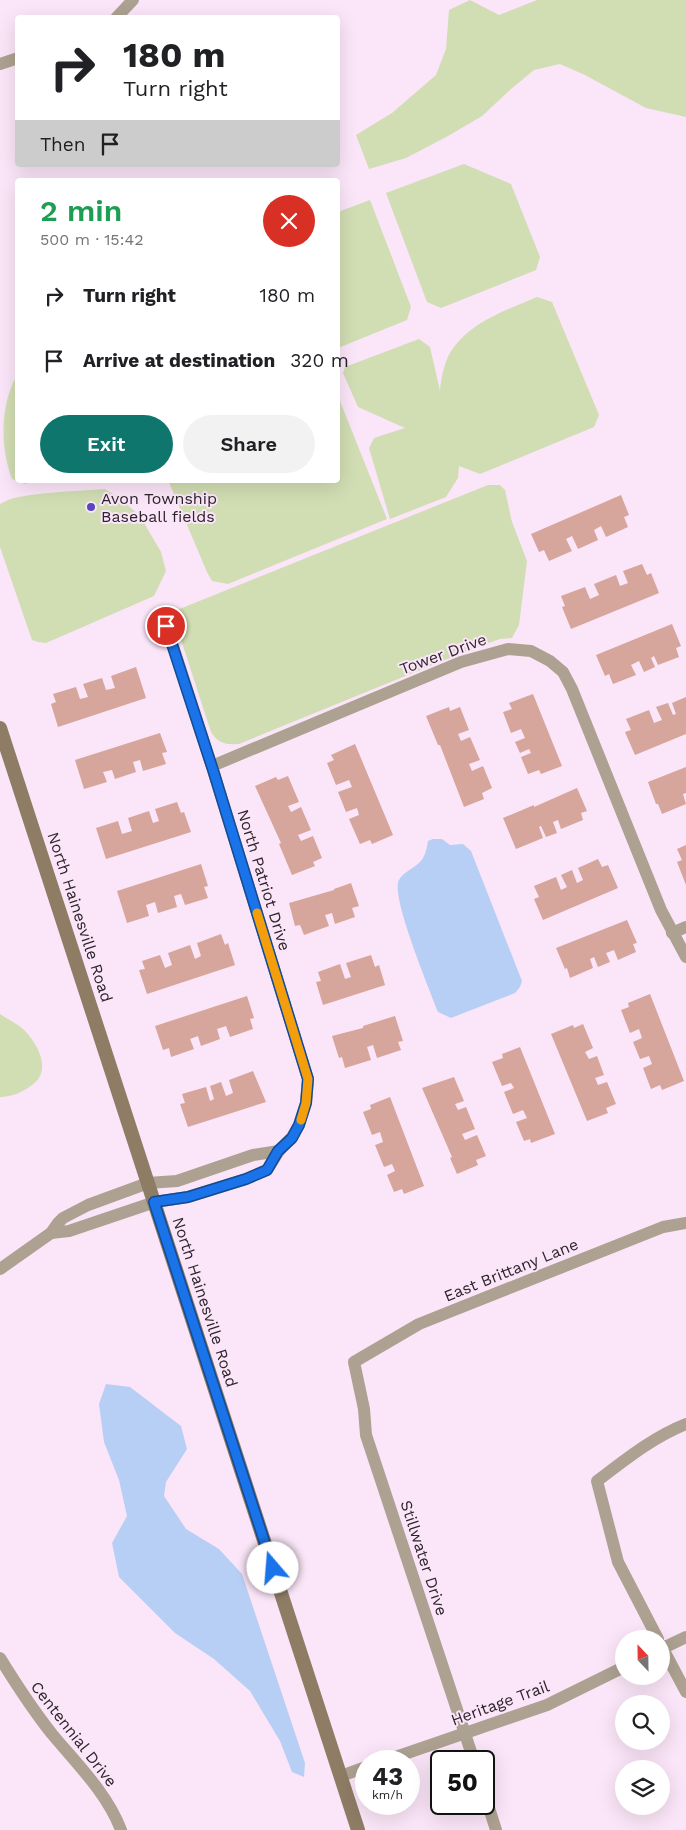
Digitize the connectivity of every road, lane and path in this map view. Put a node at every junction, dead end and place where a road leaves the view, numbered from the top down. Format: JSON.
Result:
{"nodes":[{"id":1,"x":133,"y":0,"type":"edge"},
{"id":2,"x":119,"y":15,"type":"edge"},
{"id":3,"x":15,"y":59,"type":"edge"},
{"id":4,"x":0,"y":64,"type":"edge"},
{"id":5,"x":162,"y":615,"type":"dead end"},
{"id":6,"x":0,"y":728,"type":"edge"},
{"id":7,"x":212,"y":766,"type":"junction"},
{"id":8,"x":686,"y":927,"type":"edge"},
{"id":9,"x":672,"y":933,"type":"junction"},
{"id":10,"x":686,"y":957,"type":"edge"},
{"id":11,"x":278,"y":1151,"type":"junction"},
{"id":12,"x":148,"y":1183,"type":"junction"},
{"id":13,"x":154,"y":1202,"type":"junction"},
{"id":14,"x":686,"y":1223,"type":"edge"},
{"id":15,"x":51,"y":1234,"type":"junction"},
{"id":16,"x":0,"y":1269,"type":"edge"},
{"id":17,"x":354,"y":1362,"type":"joint"},
{"id":18,"x":686,"y":1424,"type":"edge"},
{"id":19,"x":653,"y":1630,"type":"edge"},
{"id":20,"x":686,"y":1637,"type":"edge"},
{"id":21,"x":670,"y":1642,"type":"edge"},
{"id":22,"x":0,"y":1658,"type":"edge"},
{"id":23,"x":670,"y":1662,"type":"edge"},
{"id":24,"x":615,"y":1671,"type":"edge"},
{"id":25,"x":686,"y":1692,"type":"edge"},
{"id":26,"x":464,"y":1734,"type":"junction"},
{"id":27,"x":417,"y":1750,"type":"edge"},
{"id":28,"x":470,"y":1750,"type":"edge"},
{"id":29,"x":355,"y":1771,"type":"edge"},
{"id":30,"x":341,"y":1776,"type":"junction"},
{"id":31,"x":491,"y":1815,"type":"edge"},
{"id":32,"x":121,"y":1830,"type":"edge"},
{"id":33,"x":358,"y":1830,"type":"edge"},
{"id":34,"x":496,"y":1830,"type":"edge"}],
"edges":[{"from":1,"to":2,"type":"street"},
{"from":3,"to":4,"type":"street"},
{"from":5,"to":7,"type":"street","name":"North Patriot Drive"},
{"from":6,"to":12,"type":"main road","name":"North Hainesville Road"},
{"from":7,"to":9,"type":"street","name":"Tower Drive"},
{"from":7,"to":11,"type":"street","name":"North Patriot Drive"},
{"from":8,"to":9,"type":"street"},
{"from":9,"to":10,"type":"street","name":"Tower Drive"},
{"from":11,"to":12,"type":"street"},
{"from":11,"to":13,"type":"street","name":"North Patriot Drive"},
{"from":12,"to":13,"type":"main road","name":"North Hainesville Road"},
{"from":12,"to":15,"type":"street"},
{"from":13,"to":15,"type":"street","name":"North Patriot Drive"},
{"from":13,"to":30,"type":"main road","name":"North Hainesville Road"},
{"from":14,"to":17,"type":"street","name":"East Brittany Lane"},
{"from":15,"to":16,"type":"street"},
{"from":17,"to":26,"type":"street","name":"Stillwater Drive"},
{"from":18,"to":19,"type":"street"},
{"from":20,"to":21,"type":"street"},
{"from":22,"to":32,"type":"street","name":"Centennial Drive"},
{"from":23,"to":25,"type":"street"},
{"from":24,"to":26,"type":"street","name":"Heritage Trail"},
{"from":26,"to":27,"type":"street","name":"Heritage Trail"},
{"from":26,"to":28,"type":"street","name":"Stillwater Drive"},
{"from":29,"to":30,"type":"street"},
{"from":30,"to":33,"type":"main road","name":"North Hainesville Road"},
{"from":31,"to":34,"type":"street"}]}
